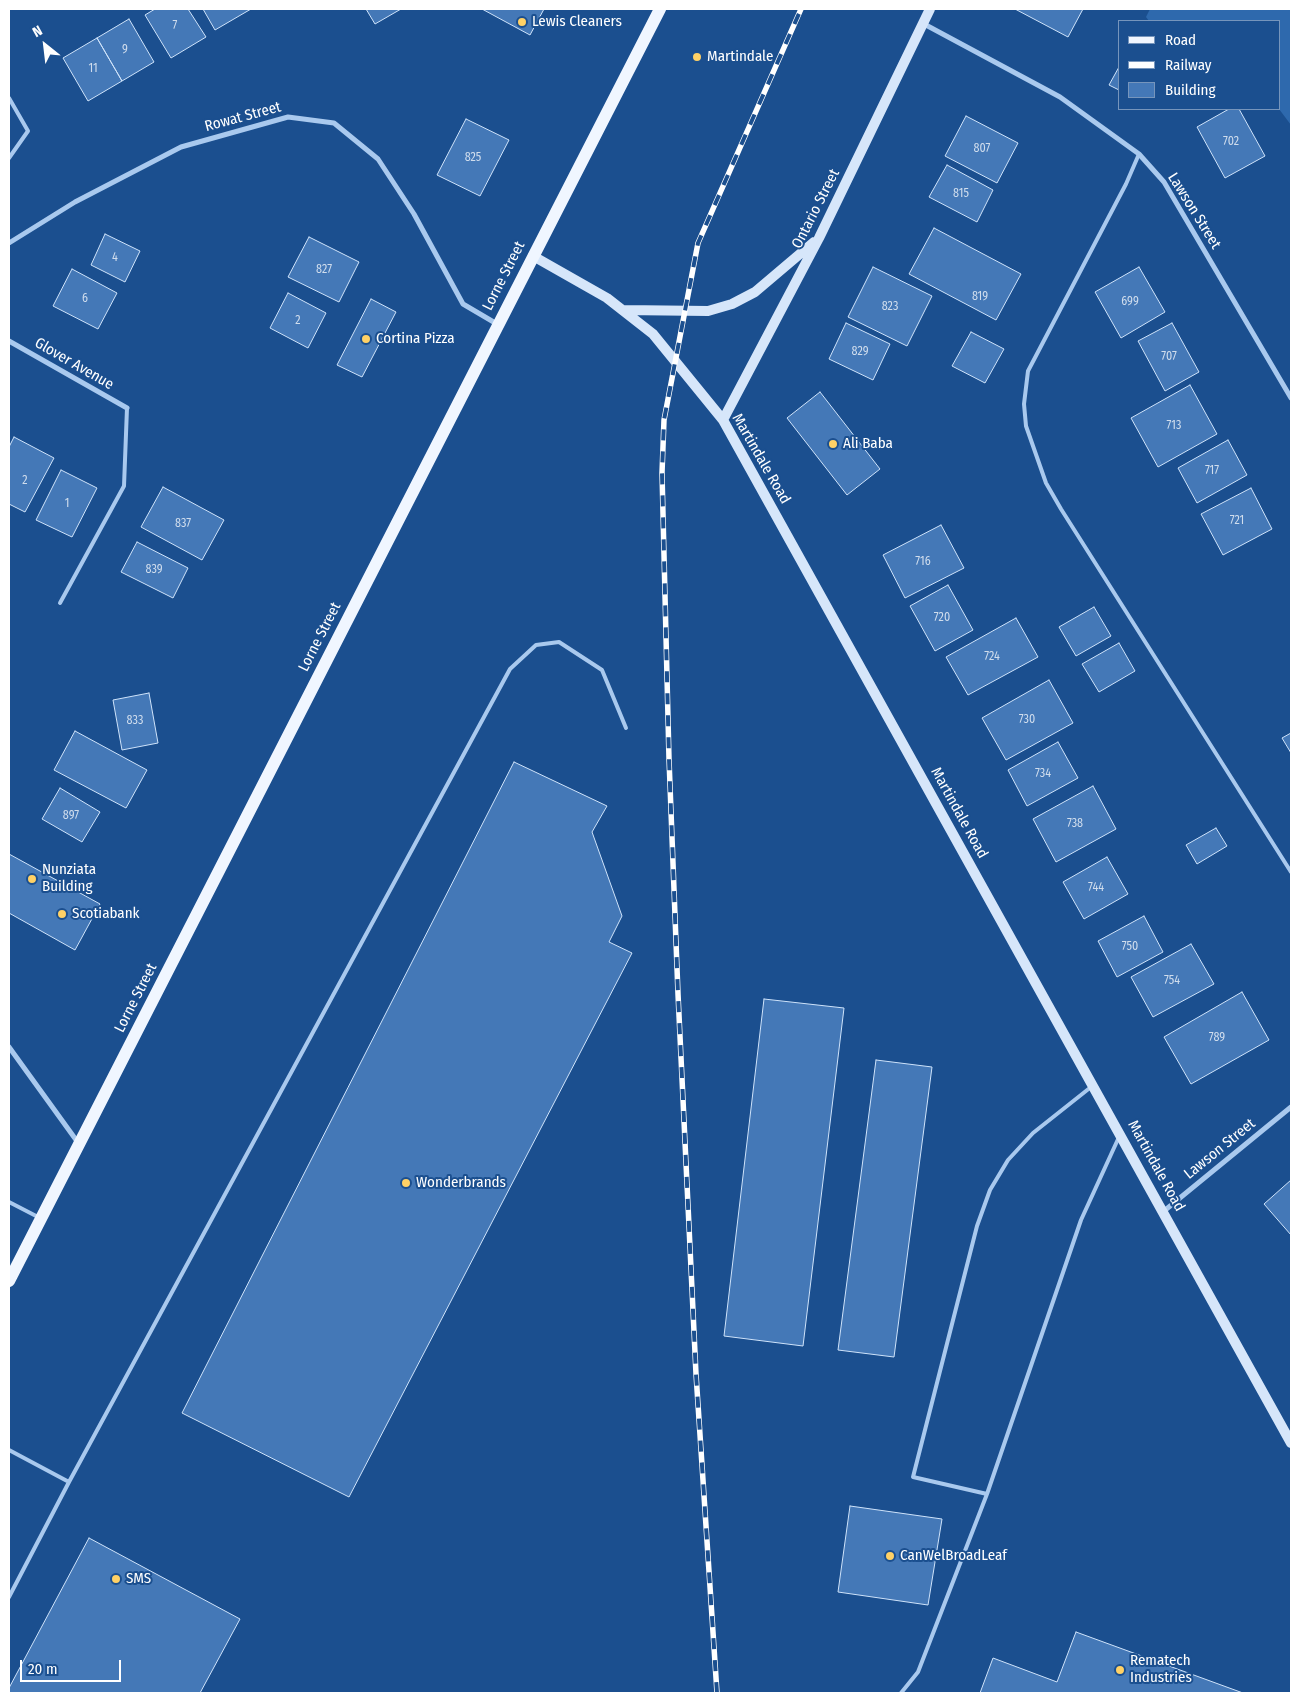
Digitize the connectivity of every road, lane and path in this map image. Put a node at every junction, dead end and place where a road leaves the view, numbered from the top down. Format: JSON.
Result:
{"nodes":[{"id":1,"x":660,"y":9,"type":"edge"},
{"id":2,"x":930,"y":9,"type":"edge"},
{"id":3,"x":924,"y":24,"type":"junction"},
{"id":4,"x":9,"y":98,"type":"edge"},
{"id":5,"x":1139,"y":154,"type":"junction"},
{"id":6,"x":9,"y":158,"type":"edge"},
{"id":7,"x":819,"y":238,"type":"junction"},
{"id":8,"x":9,"y":244,"type":"edge"},
{"id":9,"x":533,"y":256,"type":"junction"},
{"id":10,"x":623,"y":310,"type":"junction"},
{"id":11,"x":497,"y":324,"type":"junction"},
{"id":12,"x":9,"y":341,"type":"edge"},
{"id":13,"x":1291,"y":398,"type":"edge"},
{"id":14,"x":127,"y":408,"type":"joint"},
{"id":15,"x":723,"y":420,"type":"junction"},
{"id":16,"x":60,"y":603,"type":"dead end"},
{"id":17,"x":626,"y":728,"type":"dead end"},
{"id":18,"x":1291,"y":872,"type":"edge"},
{"id":19,"x":9,"y":1047,"type":"edge"},
{"id":20,"x":1094,"y":1085,"type":"junction"},
{"id":21,"x":1291,"y":1107,"type":"edge"},
{"id":22,"x":1121,"y":1133,"type":"junction"},
{"id":23,"x":79,"y":1144,"type":"junction"},
{"id":24,"x":9,"y":1202,"type":"edge"},
{"id":25,"x":1164,"y":1211,"type":"junction"},
{"id":26,"x":41,"y":1219,"type":"junction"},
{"id":27,"x":9,"y":1281,"type":"edge"},
{"id":28,"x":1291,"y":1443,"type":"edge"},
{"id":29,"x":9,"y":1450,"type":"edge"},
{"id":30,"x":69,"y":1482,"type":"junction"},
{"id":31,"x":987,"y":1494,"type":"junction"},
{"id":32,"x":9,"y":1597,"type":"edge"},
{"id":33,"x":900,"y":1693,"type":"edge"}],
"edges":[{"from":1,"to":9,"type":"main road","name":"Lorne Street"},
{"from":2,"to":3,"type":"street","name":"Ontario Street"},
{"from":3,"to":5,"type":"street","name":"Lawson Street"},
{"from":3,"to":7,"type":"street","name":"Ontario Street"},
{"from":4,"to":6,"type":"lane"},
{"from":5,"to":13,"type":"street","name":"Lawson Street"},
{"from":5,"to":18,"type":"lane"},
{"from":7,"to":10,"type":"street"},
{"from":7,"to":15,"type":"street","name":"Ontario Street"},
{"from":8,"to":11,"type":"street","name":"Rowat Street"},
{"from":9,"to":10,"type":"street","name":"Martindale Road"},
{"from":9,"to":11,"type":"main road","name":"Lorne Street"},
{"from":10,"to":15,"type":"street","name":"Martindale Road"},
{"from":11,"to":23,"type":"main road","name":"Lorne Street"},
{"from":12,"to":14,"type":"street","name":"Glover Avenue"},
{"from":14,"to":16,"type":"lane"},
{"from":15,"to":20,"type":"street","name":"Martindale Road"},
{"from":17,"to":30,"type":"lane"},
{"from":19,"to":23,"type":"street"},
{"from":20,"to":22,"type":"street","name":"Martindale Road"},
{"from":20,"to":31,"type":"lane"},
{"from":21,"to":25,"type":"street","name":"Lawson Street"},
{"from":22,"to":25,"type":"street","name":"Martindale Road"},
{"from":22,"to":31,"type":"lane"},
{"from":23,"to":26,"type":"main road","name":"Lorne Street"},
{"from":24,"to":26,"type":"lane"},
{"from":25,"to":28,"type":"street","name":"Martindale Road"},
{"from":26,"to":27,"type":"main road","name":"Lorne Street"},
{"from":29,"to":30,"type":"lane"},
{"from":30,"to":32,"type":"lane"},
{"from":31,"to":33,"type":"lane"}]}
